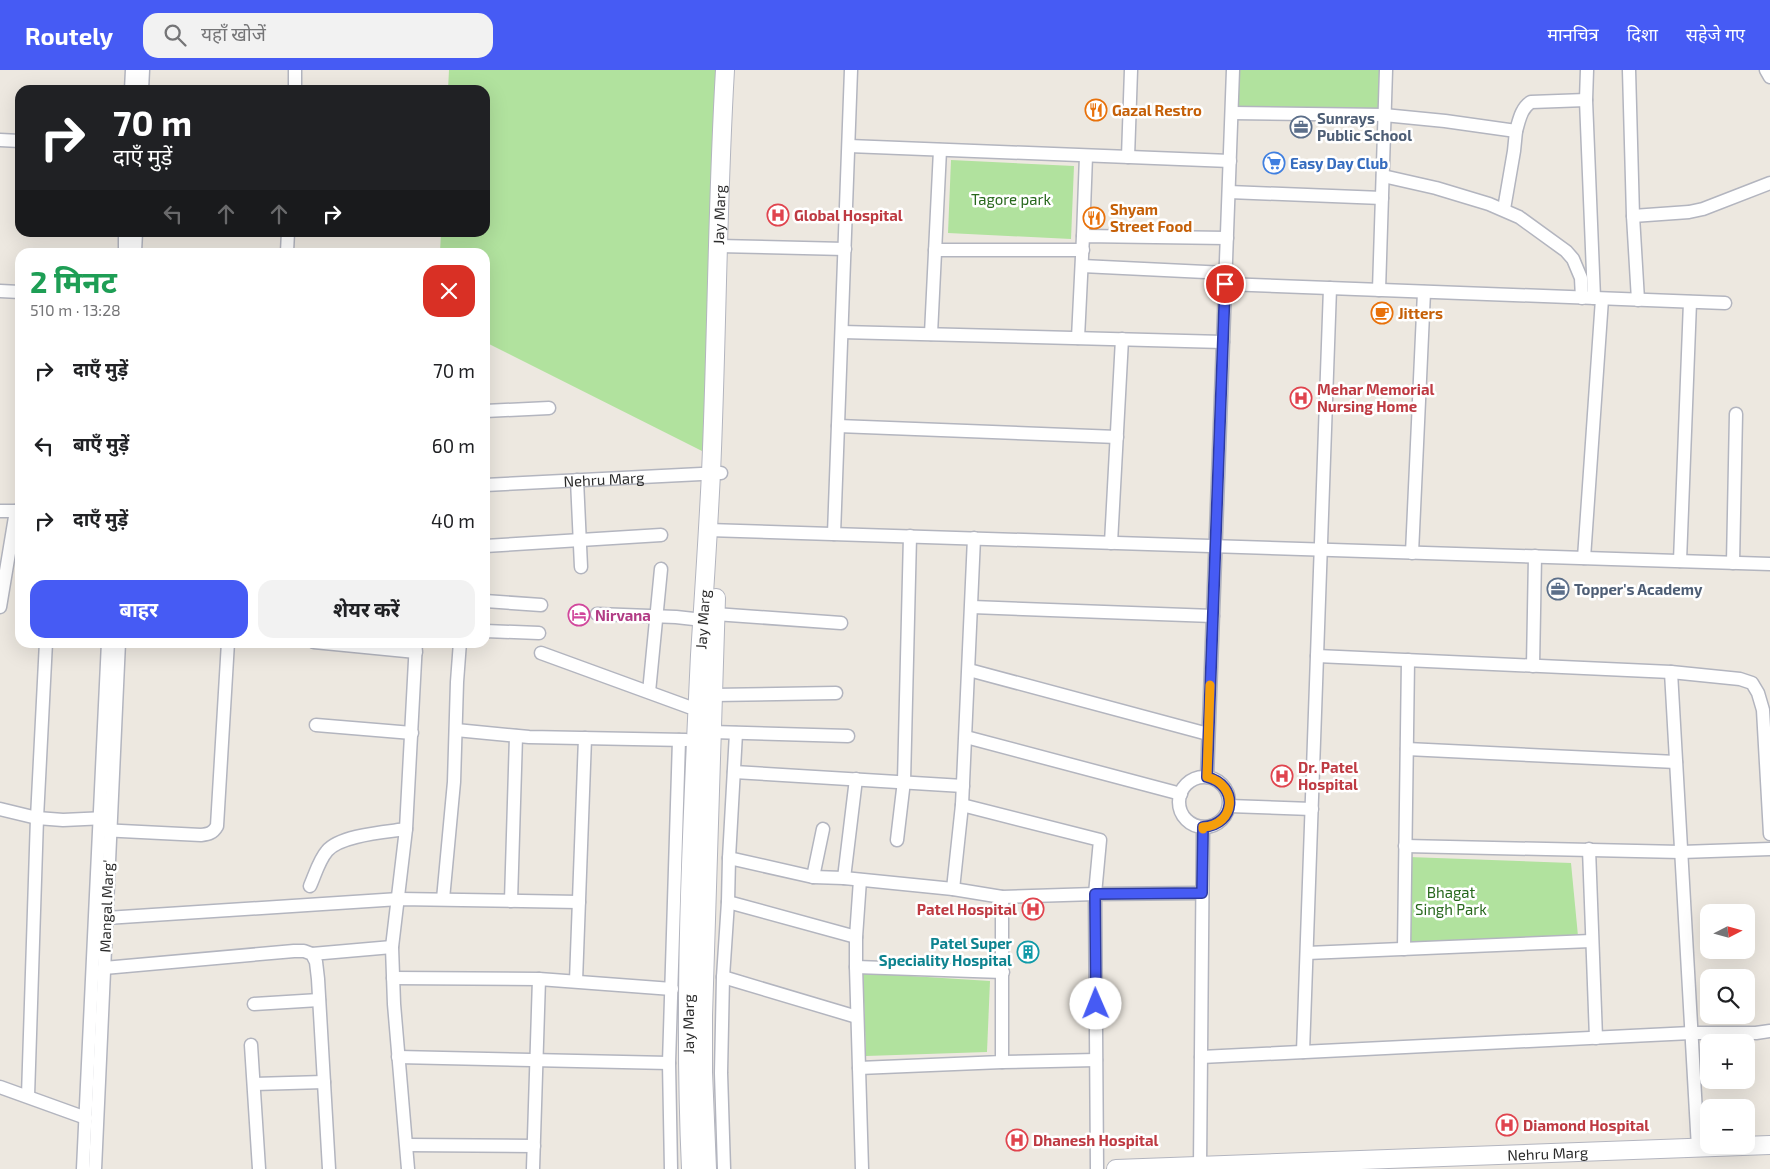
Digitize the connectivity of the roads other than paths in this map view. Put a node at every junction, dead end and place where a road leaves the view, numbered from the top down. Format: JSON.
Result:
{"nodes":[{"id":1,"x":132,"y":70,"type":"edge"},
{"id":2,"x":143,"y":70,"type":"edge"},
{"id":3,"x":296,"y":70,"type":"edge"},
{"id":4,"x":725,"y":70,"type":"edge"},
{"id":5,"x":738,"y":70,"type":"edge"},
{"id":6,"x":851,"y":70,"type":"edge"},
{"id":7,"x":1131,"y":70,"type":"edge"},
{"id":8,"x":1233,"y":70,"type":"edge"},
{"id":9,"x":1386,"y":70,"type":"edge"},
{"id":10,"x":1587,"y":70,"type":"edge"},
{"id":11,"x":1629,"y":70,"type":"edge"},
{"id":12,"x":1766,"y":70,"type":"edge"},
{"id":13,"x":1770,"y":78,"type":"edge"},
{"id":14,"x":131,"y":85,"type":"edge"},
{"id":15,"x":142,"y":85,"type":"edge"},
{"id":16,"x":295,"y":85,"type":"edge"},
{"id":17,"x":1586,"y":100,"type":"junction"},
{"id":18,"x":1232,"y":113,"type":"junction"},
{"id":19,"x":1384,"y":115,"type":"junction"},
{"id":20,"x":1516,"y":131,"type":"junction"},
{"id":21,"x":0,"y":140,"type":"edge"},
{"id":22,"x":15,"y":141,"type":"edge"},
{"id":23,"x":849,"y":146,"type":"junction"},
{"id":24,"x":940,"y":150,"type":"junction"},
{"id":25,"x":1086,"y":156,"type":"junction"},
{"id":26,"x":1128,"y":157,"type":"junction"},
{"id":27,"x":1230,"y":161,"type":"junction"},
{"id":28,"x":1383,"y":176,"type":"junction"},
{"id":29,"x":1770,"y":183,"type":"edge"},
{"id":30,"x":1229,"y":192,"type":"junction"},
{"id":31,"x":1382,"y":198,"type":"junction"},
{"id":32,"x":1504,"y":209,"type":"junction"},
{"id":33,"x":1633,"y":216,"type":"junction"},
{"id":34,"x":1084,"y":236,"type":"junction"},
{"id":35,"x":1227,"y":238,"type":"junction"},
{"id":36,"x":723,"y":246,"type":"junction"},
{"id":37,"x":845,"y":249,"type":"junction"},
{"id":38,"x":935,"y":250,"type":"junction"},
{"id":39,"x":1083,"y":250,"type":"junction"},
{"id":40,"x":1082,"y":266,"type":"junction"},
{"id":41,"x":1225,"y":279,"type":"junction"},
{"id":42,"x":1330,"y":288,"type":"junction"},
{"id":43,"x":1379,"y":290,"type":"junction"},
{"id":44,"x":0,"y":291,"type":"edge"},
{"id":45,"x":15,"y":292,"type":"edge"},
{"id":46,"x":1424,"y":292,"type":"junction"},
{"id":47,"x":1593,"y":298,"type":"junction"},
{"id":48,"x":1638,"y":300,"type":"junction"},
{"id":49,"x":1690,"y":302,"type":"junction"},
{"id":50,"x":1725,"y":303,"type":"dead end"},
{"id":51,"x":842,"y":332,"type":"junction"},
{"id":52,"x":931,"y":334,"type":"junction"},
{"id":53,"x":1078,"y":338,"type":"junction"},
{"id":54,"x":1122,"y":339,"type":"junction"},
{"id":55,"x":1223,"y":342,"type":"junction"},
{"id":56,"x":550,"y":408,"type":"dead end"},
{"id":57,"x":490,"y":411,"type":"edge"},
{"id":58,"x":1736,"y":414,"type":"dead end"},
{"id":59,"x":838,"y":426,"type":"junction"},
{"id":60,"x":1117,"y":437,"type":"junction"},
{"id":61,"x":716,"y":473,"type":"junction"},
{"id":62,"x":577,"y":480,"type":"junction"},
{"id":63,"x":490,"y":486,"type":"edge"},
{"id":64,"x":0,"y":511,"type":"edge"},
{"id":65,"x":15,"y":511,"type":"edge"},
{"id":66,"x":15,"y":527,"type":"edge"},
{"id":67,"x":713,"y":530,"type":"junction"},
{"id":68,"x":834,"y":534,"type":"junction"},
{"id":69,"x":661,"y":535,"type":"dead end"},
{"id":70,"x":910,"y":536,"type":"junction"},
{"id":71,"x":974,"y":538,"type":"junction"},
{"id":72,"x":580,"y":541,"type":"junction"},
{"id":73,"x":1111,"y":543,"type":"junction"},
{"id":74,"x":490,"y":546,"type":"edge"},
{"id":75,"x":1215,"y":546,"type":"junction"},
{"id":76,"x":1321,"y":550,"type":"junction"},
{"id":77,"x":1412,"y":552,"type":"junction"},
{"id":78,"x":1535,"y":556,"type":"junction"},
{"id":79,"x":1584,"y":558,"type":"junction"},
{"id":80,"x":1680,"y":561,"type":"junction"},
{"id":81,"x":1733,"y":563,"type":"junction"},
{"id":82,"x":1770,"y":564,"type":"edge"},
{"id":83,"x":581,"y":567,"type":"dead end"},
{"id":84,"x":661,"y":569,"type":"dead end"},
{"id":85,"x":490,"y":601,"type":"edge"},
{"id":86,"x":541,"y":605,"type":"dead end"},
{"id":87,"x":0,"y":607,"type":"edge"},
{"id":88,"x":972,"y":607,"type":"junction"},
{"id":89,"x":596,"y":614,"type":"dead end"},
{"id":90,"x":656,"y":616,"type":"junction"},
{"id":91,"x":1213,"y":616,"type":"junction"},
{"id":92,"x":709,"y":617,"type":"junction"},
{"id":93,"x":842,"y":623,"type":"dead end"},
{"id":94,"x":490,"y":630,"type":"edge"},
{"id":95,"x":539,"y":633,"type":"dead end"},
{"id":96,"x":46,"y":648,"type":"edge"},
{"id":97,"x":108,"y":648,"type":"edge"},
{"id":98,"x":119,"y":648,"type":"edge"},
{"id":99,"x":228,"y":648,"type":"edge"},
{"id":100,"x":416,"y":648,"type":"edge"},
{"id":101,"x":460,"y":648,"type":"edge"},
{"id":102,"x":541,"y":653,"type":"dead end"},
{"id":103,"x":1317,"y":656,"type":"junction"},
{"id":104,"x":1408,"y":660,"type":"junction"},
{"id":105,"x":1534,"y":666,"type":"junction"},
{"id":106,"x":969,"y":670,"type":"junction"},
{"id":107,"x":1671,"y":672,"type":"junction"},
{"id":108,"x":649,"y":692,"type":"junction"},
{"id":109,"x":836,"y":693,"type":"dead end"},
{"id":110,"x":713,"y":695,"type":"junction"},
{"id":111,"x":699,"y":708,"type":"junction"},
{"id":112,"x":316,"y":725,"type":"dead end"},
{"id":113,"x":456,"y":730,"type":"junction"},
{"id":114,"x":412,"y":733,"type":"junction"},
{"id":115,"x":736,"y":733,"type":"junction"},
{"id":116,"x":1208,"y":734,"type":"junction"},
{"id":117,"x":516,"y":736,"type":"junction"},
{"id":118,"x":848,"y":736,"type":"dead end"},
{"id":119,"x":966,"y":737,"type":"junction"},
{"id":120,"x":585,"y":738,"type":"junction"},
{"id":121,"x":699,"y":743,"type":"junction"},
{"id":122,"x":1407,"y":750,"type":"junction"},
{"id":123,"x":1676,"y":762,"type":"junction"},
{"id":124,"x":734,"y":772,"type":"junction"},
{"id":125,"x":1207,"y":777,"type":"junction"},
{"id":126,"x":856,"y":779,"type":"junction"},
{"id":127,"x":904,"y":781,"type":"junction"},
{"id":128,"x":963,"y":786,"type":"junction"},
{"id":129,"x":1181,"y":794,"type":"junction"},
{"id":130,"x":962,"y":805,"type":"junction"},
{"id":131,"x":1229,"y":806,"type":"junction"},
{"id":132,"x":0,"y":809,"type":"edge"},
{"id":133,"x":1312,"y":809,"type":"junction"},
{"id":134,"x":37,"y":818,"type":"junction"},
{"id":135,"x":104,"y":824,"type":"junction"},
{"id":136,"x":1203,"y":827,"type":"junction"},
{"id":137,"x":406,"y":829,"type":"junction"},
{"id":138,"x":822,"y":829,"type":"dead end"},
{"id":139,"x":1770,"y":834,"type":"edge"},
{"id":140,"x":897,"y":840,"type":"dead end"},
{"id":141,"x":1406,"y":846,"type":"junction"},
{"id":142,"x":1589,"y":848,"type":"junction"},
{"id":143,"x":1770,"y":848,"type":"edge"},
{"id":144,"x":1681,"y":852,"type":"junction"},
{"id":145,"x":729,"y":858,"type":"junction"},
{"id":146,"x":813,"y":877,"type":"junction"},
{"id":147,"x":844,"y":878,"type":"junction"},
{"id":148,"x":860,"y":880,"type":"junction"},
{"id":149,"x":310,"y":886,"type":"dead end"},
{"id":150,"x":953,"y":889,"type":"junction"},
{"id":151,"x":1202,"y":893,"type":"junction"},
{"id":152,"x":1095,"y":894,"type":"junction"},
{"id":153,"x":1002,"y":897,"type":"junction"},
{"id":154,"x":399,"y":899,"type":"junction"},
{"id":155,"x":443,"y":899,"type":"junction"},
{"id":156,"x":511,"y":901,"type":"junction"},
{"id":157,"x":579,"y":902,"type":"junction"},
{"id":158,"x":728,"y":902,"type":"junction"},
{"id":159,"x":106,"y":918,"type":"junction"},
{"id":160,"x":856,"y":937,"type":"junction"},
{"id":161,"x":1591,"y":941,"type":"junction"},
{"id":162,"x":392,"y":947,"type":"junction"},
{"id":163,"x":1404,"y":950,"type":"junction"},
{"id":164,"x":1307,"y":953,"type":"junction"},
{"id":165,"x":312,"y":954,"type":"junction"},
{"id":166,"x":856,"y":967,"type":"junction"},
{"id":167,"x":104,"y":968,"type":"junction"},
{"id":168,"x":1003,"y":972,"type":"junction"},
{"id":169,"x":723,"y":977,"type":"junction"},
{"id":170,"x":393,"y":978,"type":"junction"},
{"id":171,"x":539,"y":979,"type":"junction"},
{"id":172,"x":576,"y":982,"type":"junction"},
{"id":173,"x":672,"y":988,"type":"junction"},
{"id":174,"x":319,"y":1000,"type":"junction"},
{"id":175,"x":254,"y":1004,"type":"dead end"},
{"id":176,"x":857,"y":1017,"type":"junction"},
{"id":177,"x":1770,"y":1030,"type":"edge"},
{"id":178,"x":1691,"y":1033,"type":"junction"},
{"id":179,"x":1596,"y":1038,"type":"junction"},
{"id":180,"x":251,"y":1045,"type":"dead end"},
{"id":181,"x":1303,"y":1052,"type":"junction"},
{"id":182,"x":398,"y":1057,"type":"junction"},
{"id":183,"x":1201,"y":1057,"type":"junction"},
{"id":184,"x":536,"y":1060,"type":"junction"},
{"id":185,"x":1096,"y":1060,"type":"junction"},
{"id":186,"x":1002,"y":1062,"type":"junction"},
{"id":187,"x":669,"y":1063,"type":"junction"},
{"id":188,"x":859,"y":1068,"type":"junction"},
{"id":189,"x":324,"y":1082,"type":"junction"},
{"id":190,"x":254,"y":1084,"type":"junction"},
{"id":191,"x":0,"y":1086,"type":"edge"},
{"id":192,"x":28,"y":1096,"type":"junction"},
{"id":193,"x":86,"y":1118,"type":"junction"},
{"id":194,"x":407,"y":1145,"type":"junction"},
{"id":195,"x":1770,"y":1145,"type":"edge"},
{"id":196,"x":534,"y":1146,"type":"junction"},
{"id":197,"x":1698,"y":1148,"type":"junction"},
{"id":198,"x":1200,"y":1167,"type":"junction"},
{"id":199,"x":83,"y":1169,"type":"edge"},
{"id":200,"x":95,"y":1169,"type":"edge"},
{"id":201,"x":259,"y":1169,"type":"edge"},
{"id":202,"x":330,"y":1169,"type":"edge"},
{"id":203,"x":408,"y":1169,"type":"edge"},
{"id":204,"x":533,"y":1169,"type":"edge"},
{"id":205,"x":671,"y":1169,"type":"edge"},
{"id":206,"x":691,"y":1169,"type":"edge"},
{"id":207,"x":707,"y":1169,"type":"edge"},
{"id":208,"x":724,"y":1169,"type":"edge"},
{"id":209,"x":862,"y":1169,"type":"edge"},
{"id":210,"x":1097,"y":1169,"type":"edge"},
{"id":211,"x":1116,"y":1169,"type":"edge"}],
"edges":[{"from":1,"to":14,"type":"street"},
{"from":2,"to":15,"type":"street"},
{"from":3,"to":16,"type":"street"},
{"from":4,"to":36,"type":"main road","name":"Jay Marg"},
{"from":5,"to":36,"type":"main road","name":"Jay Marg"},
{"from":6,"to":23,"type":"street"},
{"from":7,"to":26,"type":"street"},
{"from":8,"to":18,"type":"street"},
{"from":9,"to":19,"type":"street"},
{"from":10,"to":17,"type":"street"},
{"from":11,"to":33,"type":"street"},
{"from":12,"to":13,"type":"street"},
{"from":17,"to":20,"type":"street"},
{"from":17,"to":47,"type":"street"},
{"from":18,"to":19,"type":"street"},
{"from":18,"to":27,"type":"street"},
{"from":19,"to":20,"type":"street"},
{"from":19,"to":28,"type":"street"},
{"from":20,"to":32,"type":"street"},
{"from":21,"to":22,"type":"street"},
{"from":23,"to":24,"type":"street"},
{"from":23,"to":37,"type":"street"},
{"from":24,"to":25,"type":"street"},
{"from":24,"to":38,"type":"street"},
{"from":25,"to":26,"type":"street"},
{"from":25,"to":34,"type":"street"},
{"from":26,"to":27,"type":"street"},
{"from":27,"to":30,"type":"street"},
{"from":28,"to":31,"type":"street"},
{"from":28,"to":32,"type":"street"},
{"from":29,"to":33,"type":"street"},
{"from":30,"to":31,"type":"street"},
{"from":30,"to":35,"type":"street"},
{"from":31,"to":43,"type":"street"},
{"from":32,"to":47,"type":"street"},
{"from":33,"to":48,"type":"street"},
{"from":34,"to":35,"type":"street"},
{"from":34,"to":39,"type":"street"},
{"from":35,"to":41,"type":"street"},
{"from":36,"to":37,"type":"street"},
{"from":36,"to":61,"type":"main road","name":"Jay Marg"},
{"from":37,"to":51,"type":"street"},
{"from":38,"to":39,"type":"street"},
{"from":38,"to":52,"type":"street"},
{"from":39,"to":40,"type":"street"},
{"from":40,"to":41,"type":"street"},
{"from":40,"to":53,"type":"street"},
{"from":41,"to":42,"type":"street"},
{"from":41,"to":55,"type":"street"},
{"from":42,"to":43,"type":"street"},
{"from":42,"to":76,"type":"street"},
{"from":43,"to":46,"type":"street"},
{"from":44,"to":45,"type":"street"},
{"from":46,"to":47,"type":"street"},
{"from":46,"to":77,"type":"street"},
{"from":47,"to":48,"type":"street"},
{"from":47,"to":79,"type":"street"},
{"from":48,"to":49,"type":"street"},
{"from":49,"to":50,"type":"street"},
{"from":49,"to":80,"type":"street"},
{"from":51,"to":52,"type":"street"},
{"from":51,"to":59,"type":"street"},
{"from":52,"to":53,"type":"street"},
{"from":53,"to":54,"type":"street"},
{"from":54,"to":55,"type":"street"},
{"from":54,"to":60,"type":"street"},
{"from":55,"to":75,"type":"street"},
{"from":56,"to":57,"type":"street"},
{"from":58,"to":81,"type":"street"},
{"from":59,"to":60,"type":"street"},
{"from":59,"to":68,"type":"street"},
{"from":60,"to":73,"type":"street"},
{"from":61,"to":62,"type":"street","name":"Nehru Marg"},
{"from":61,"to":67,"type":"main road","name":"Jay Marg"},
{"from":62,"to":63,"type":"street","name":"Nehru Marg"},
{"from":62,"to":72,"type":"street"},
{"from":64,"to":65,"type":"street"},
{"from":66,"to":87,"type":"street"},
{"from":67,"to":68,"type":"street"},
{"from":67,"to":92,"type":"main road","name":"Jay Marg"},
{"from":68,"to":70,"type":"street"},
{"from":69,"to":72,"type":"street"},
{"from":70,"to":71,"type":"street"},
{"from":70,"to":127,"type":"street"},
{"from":71,"to":73,"type":"street"},
{"from":71,"to":88,"type":"street"},
{"from":72,"to":74,"type":"street"},
{"from":72,"to":83,"type":"street"},
{"from":73,"to":75,"type":"street"},
{"from":75,"to":76,"type":"street"},
{"from":75,"to":91,"type":"street"},
{"from":76,"to":77,"type":"street"},
{"from":76,"to":103,"type":"street"},
{"from":77,"to":78,"type":"street"},
{"from":78,"to":79,"type":"street"},
{"from":78,"to":105,"type":"street"},
{"from":79,"to":80,"type":"street"},
{"from":80,"to":81,"type":"street"},
{"from":81,"to":82,"type":"street"},
{"from":84,"to":90,"type":"street"},
{"from":85,"to":86,"type":"street"},
{"from":88,"to":91,"type":"street"},
{"from":88,"to":106,"type":"street"},
{"from":89,"to":90,"type":"street"},
{"from":90,"to":92,"type":"street"},
{"from":90,"to":108,"type":"street"},
{"from":91,"to":116,"type":"street"},
{"from":92,"to":93,"type":"street"},
{"from":92,"to":110,"type":"main road","name":"Jay Marg"},
{"from":92,"to":111,"type":"main road","name":"Jay Marg"},
{"from":94,"to":95,"type":"street"},
{"from":96,"to":134,"type":"street"},
{"from":97,"to":135,"type":"street"},
{"from":98,"to":135,"type":"street","name":"Mangal Marg'"},
{"from":99,"to":135,"type":"street"},
{"from":100,"to":114,"type":"street"},
{"from":101,"to":113,"type":"street"},
{"from":102,"to":108,"type":"street"},
{"from":103,"to":104,"type":"street"},
{"from":103,"to":133,"type":"street"},
{"from":104,"to":105,"type":"street"},
{"from":104,"to":122,"type":"street"},
{"from":105,"to":107,"type":"street"},
{"from":106,"to":116,"type":"street"},
{"from":106,"to":119,"type":"street"},
{"from":107,"to":123,"type":"street"},
{"from":107,"to":139,"type":"street"},
{"from":108,"to":111,"type":"street"},
{"from":109,"to":110,"type":"street"},
{"from":110,"to":121,"type":"main road","name":"Jay Marg"},
{"from":111,"to":121,"type":"main road","name":"Jay Marg"},
{"from":112,"to":114,"type":"street"},
{"from":113,"to":117,"type":"street"},
{"from":113,"to":155,"type":"street"},
{"from":114,"to":137,"type":"street"},
{"from":115,"to":118,"type":"street"},
{"from":115,"to":121,"type":"street"},
{"from":115,"to":124,"type":"street"},
{"from":116,"to":125,"type":"street"},
{"from":117,"to":120,"type":"street"},
{"from":117,"to":156,"type":"street"},
{"from":119,"to":128,"type":"street"},
{"from":119,"to":129,"type":"street"},
{"from":120,"to":121,"type":"street"},
{"from":120,"to":157,"type":"street"},
{"from":121,"to":173,"type":"street"},
{"from":121,"to":206,"type":"main road","name":"Jay Marg"},
{"from":121,"to":207,"type":"main road","name":"Jay Marg"},
{"from":122,"to":123,"type":"street"},
{"from":122,"to":141,"type":"street"},
{"from":123,"to":144,"type":"street"},
{"from":124,"to":126,"type":"street"},
{"from":124,"to":145,"type":"street"},
{"from":125,"to":129,"type":"street"},
{"from":125,"to":131,"type":"street"},
{"from":126,"to":127,"type":"street"},
{"from":126,"to":147,"type":"street"},
{"from":127,"to":128,"type":"street"},
{"from":127,"to":140,"type":"street"},
{"from":128,"to":130,"type":"street"},
{"from":129,"to":136,"type":"street"},
{"from":130,"to":150,"type":"street"},
{"from":130,"to":152,"type":"street"},
{"from":131,"to":133,"type":"street"},
{"from":131,"to":136,"type":"street"},
{"from":132,"to":134,"type":"street"},
{"from":133,"to":164,"type":"street"},
{"from":134,"to":135,"type":"street"},
{"from":134,"to":192,"type":"street"},
{"from":135,"to":159,"type":"street","name":"Mangal Marg'"},
{"from":135,"to":193,"type":"street"},
{"from":136,"to":151,"type":"street"},
{"from":137,"to":149,"type":"street"},
{"from":137,"to":154,"type":"street"},
{"from":138,"to":146,"type":"street"},
{"from":141,"to":142,"type":"street"},
{"from":141,"to":163,"type":"street"},
{"from":142,"to":144,"type":"street"},
{"from":142,"to":161,"type":"street"},
{"from":143,"to":144,"type":"street"},
{"from":144,"to":178,"type":"street"},
{"from":145,"to":146,"type":"street"},
{"from":145,"to":158,"type":"street"},
{"from":146,"to":147,"type":"street"},
{"from":147,"to":148,"type":"street"},
{"from":148,"to":150,"type":"street"},
{"from":148,"to":160,"type":"street"},
{"from":150,"to":153,"type":"street"},
{"from":151,"to":152,"type":"street"},
{"from":151,"to":183,"type":"street"},
{"from":152,"to":153,"type":"street"},
{"from":152,"to":185,"type":"street"},
{"from":153,"to":168,"type":"street"},
{"from":154,"to":155,"type":"street"},
{"from":154,"to":159,"type":"street"},
{"from":154,"to":162,"type":"street"},
{"from":155,"to":156,"type":"street"},
{"from":156,"to":157,"type":"street"},
{"from":157,"to":172,"type":"street"},
{"from":158,"to":160,"type":"street"},
{"from":158,"to":169,"type":"street"},
{"from":159,"to":167,"type":"street","name":"Mangal Marg'"},
{"from":160,"to":166,"type":"street"},
{"from":161,"to":163,"type":"street"},
{"from":161,"to":179,"type":"street"},
{"from":162,"to":165,"type":"street"},
{"from":162,"to":170,"type":"street"},
{"from":163,"to":164,"type":"street"},
{"from":164,"to":181,"type":"street"},
{"from":165,"to":167,"type":"street"},
{"from":165,"to":174,"type":"street"},
{"from":166,"to":168,"type":"street"},
{"from":166,"to":176,"type":"street"},
{"from":167,"to":200,"type":"street","name":"Mangal Marg'"},
{"from":168,"to":186,"type":"street"},
{"from":169,"to":176,"type":"street"},
{"from":169,"to":208,"type":"street"},
{"from":170,"to":171,"type":"street"},
{"from":170,"to":182,"type":"street"},
{"from":171,"to":172,"type":"street"},
{"from":171,"to":184,"type":"street"},
{"from":172,"to":173,"type":"street"},
{"from":173,"to":187,"type":"street"},
{"from":174,"to":175,"type":"street"},
{"from":174,"to":189,"type":"street"},
{"from":176,"to":188,"type":"street"},
{"from":177,"to":178,"type":"street"},
{"from":178,"to":179,"type":"street"},
{"from":178,"to":197,"type":"street"},
{"from":179,"to":181,"type":"street"},
{"from":180,"to":190,"type":"street"},
{"from":181,"to":183,"type":"street"},
{"from":182,"to":184,"type":"street"},
{"from":182,"to":194,"type":"street"},
{"from":183,"to":198,"type":"street"},
{"from":184,"to":187,"type":"street"},
{"from":184,"to":196,"type":"street"},
{"from":185,"to":186,"type":"street"},
{"from":185,"to":210,"type":"street"},
{"from":186,"to":188,"type":"street"},
{"from":187,"to":205,"type":"street"},
{"from":188,"to":209,"type":"street"},
{"from":189,"to":190,"type":"street"},
{"from":189,"to":202,"type":"street"},
{"from":190,"to":201,"type":"street"},
{"from":191,"to":192,"type":"street"},
{"from":192,"to":193,"type":"street"},
{"from":193,"to":199,"type":"street"},
{"from":194,"to":196,"type":"street"},
{"from":194,"to":203,"type":"street"},
{"from":195,"to":197,"type":"main road","name":"Nehru Marg"},
{"from":196,"to":204,"type":"street"},
{"from":197,"to":198,"type":"main road","name":"Nehru Marg"},
{"from":198,"to":211,"type":"main road","name":"Nehru Marg"}]}
